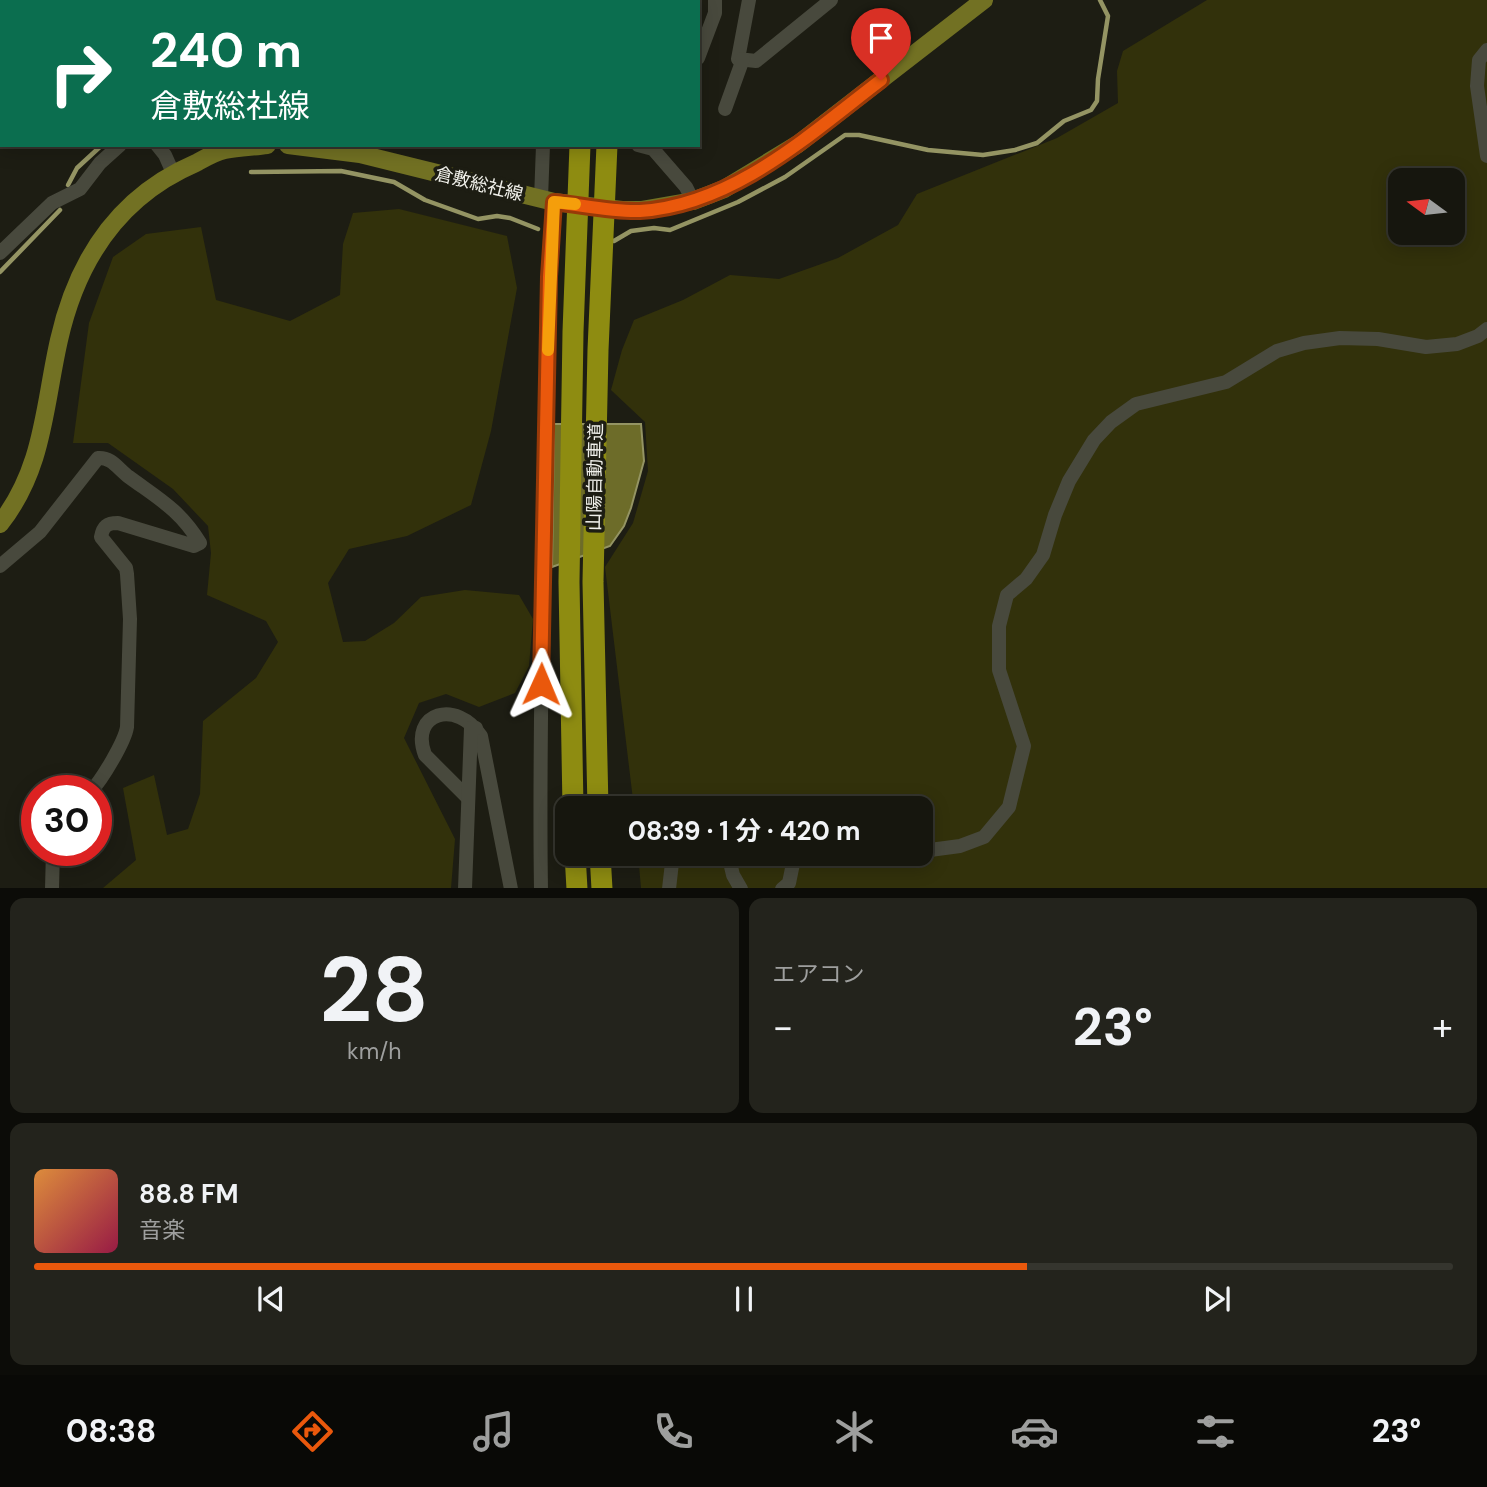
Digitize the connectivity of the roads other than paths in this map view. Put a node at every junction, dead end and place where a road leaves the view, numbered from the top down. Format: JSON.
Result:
{"nodes":[{"id":1,"x":715,"y":0,"type":"edge"},
{"id":2,"x":749,"y":0,"type":"edge"},
{"id":3,"x":831,"y":0,"type":"edge"},
{"id":4,"x":984,"y":0,"type":"edge"},
{"id":5,"x":1487,"y":50,"type":"edge"},
{"id":6,"x":700,"y":53,"type":"edge"},
{"id":7,"x":743,"y":59,"type":"junction"},
{"id":8,"x":725,"y":109,"type":"dead end"},
{"id":9,"x":118,"y":147,"type":"edge"},
{"id":10,"x":159,"y":147,"type":"edge"},
{"id":11,"x":249,"y":147,"type":"edge"},
{"id":12,"x":304,"y":147,"type":"edge"},
{"id":13,"x":543,"y":147,"type":"edge"},
{"id":14,"x":580,"y":147,"type":"edge"},
{"id":15,"x":607,"y":147,"type":"edge"},
{"id":16,"x":654,"y":147,"type":"edge"},
{"id":17,"x":1487,"y":156,"type":"edge"},
{"id":18,"x":173,"y":173,"type":"junction"},
{"id":19,"x":547,"y":200,"type":"junction"},
{"id":20,"x":693,"y":201,"type":"junction"},
{"id":21,"x":0,"y":253,"type":"edge"},
{"id":22,"x":1487,"y":329,"type":"edge"},
{"id":23,"x":0,"y":524,"type":"edge"},
{"id":24,"x":0,"y":566,"type":"edge"},
{"id":25,"x":476,"y":728,"type":"junction"},
{"id":26,"x":104,"y":775,"type":"edge"},
{"id":27,"x":573,"y":796,"type":"edge"},
{"id":28,"x":598,"y":796,"type":"edge"},
{"id":29,"x":467,"y":797,"type":"junction"},
{"id":30,"x":933,"y":850,"type":"edge"},
{"id":31,"x":53,"y":866,"type":"edge"},
{"id":32,"x":576,"y":866,"type":"edge"},
{"id":33,"x":601,"y":866,"type":"edge"},
{"id":34,"x":672,"y":866,"type":"edge"},
{"id":35,"x":731,"y":866,"type":"edge"},
{"id":36,"x":793,"y":866,"type":"edge"},
{"id":37,"x":52,"y":888,"type":"edge"},
{"id":38,"x":465,"y":888,"type":"edge"},
{"id":39,"x":511,"y":888,"type":"edge"},
{"id":40,"x":541,"y":888,"type":"edge"},
{"id":41,"x":577,"y":888,"type":"edge"},
{"id":42,"x":602,"y":888,"type":"edge"},
{"id":43,"x":669,"y":888,"type":"edge"},
{"id":44,"x":741,"y":888,"type":"edge"},
{"id":45,"x":782,"y":888,"type":"edge"}],
"edges":[{"from":1,"to":6,"type":"street"},
{"from":2,"to":7,"type":"street"},
{"from":3,"to":7,"type":"street"},
{"from":4,"to":20,"type":"main road","name":"倉敷総社線"},
{"from":5,"to":17,"type":"street"},
{"from":7,"to":8,"type":"street"},
{"from":9,"to":21,"type":"street"},
{"from":10,"to":18,"type":"street"},
{"from":11,"to":18,"type":"main road"},
{"from":12,"to":19,"type":"main road","name":"倉敷総社線"},
{"from":13,"to":19,"type":"street"},
{"from":14,"to":27,"type":"highway","name":"山陽自動車道"},
{"from":15,"to":28,"type":"highway","name":"山陽自動車道"},
{"from":16,"to":20,"type":"street"},
{"from":18,"to":23,"type":"main road"},
{"from":19,"to":20,"type":"main road","name":"倉敷総社線"},
{"from":19,"to":40,"type":"street"},
{"from":22,"to":30,"type":"street"},
{"from":24,"to":26,"type":"street"},
{"from":25,"to":29,"type":"street"},
{"from":25,"to":29,"type":"street"},
{"from":25,"to":39,"type":"street"},
{"from":29,"to":38,"type":"street"},
{"from":31,"to":37,"type":"street"},
{"from":32,"to":41,"type":"highway"},
{"from":33,"to":42,"type":"highway"},
{"from":34,"to":43,"type":"street"},
{"from":35,"to":44,"type":"street"},
{"from":36,"to":45,"type":"street"}]}
